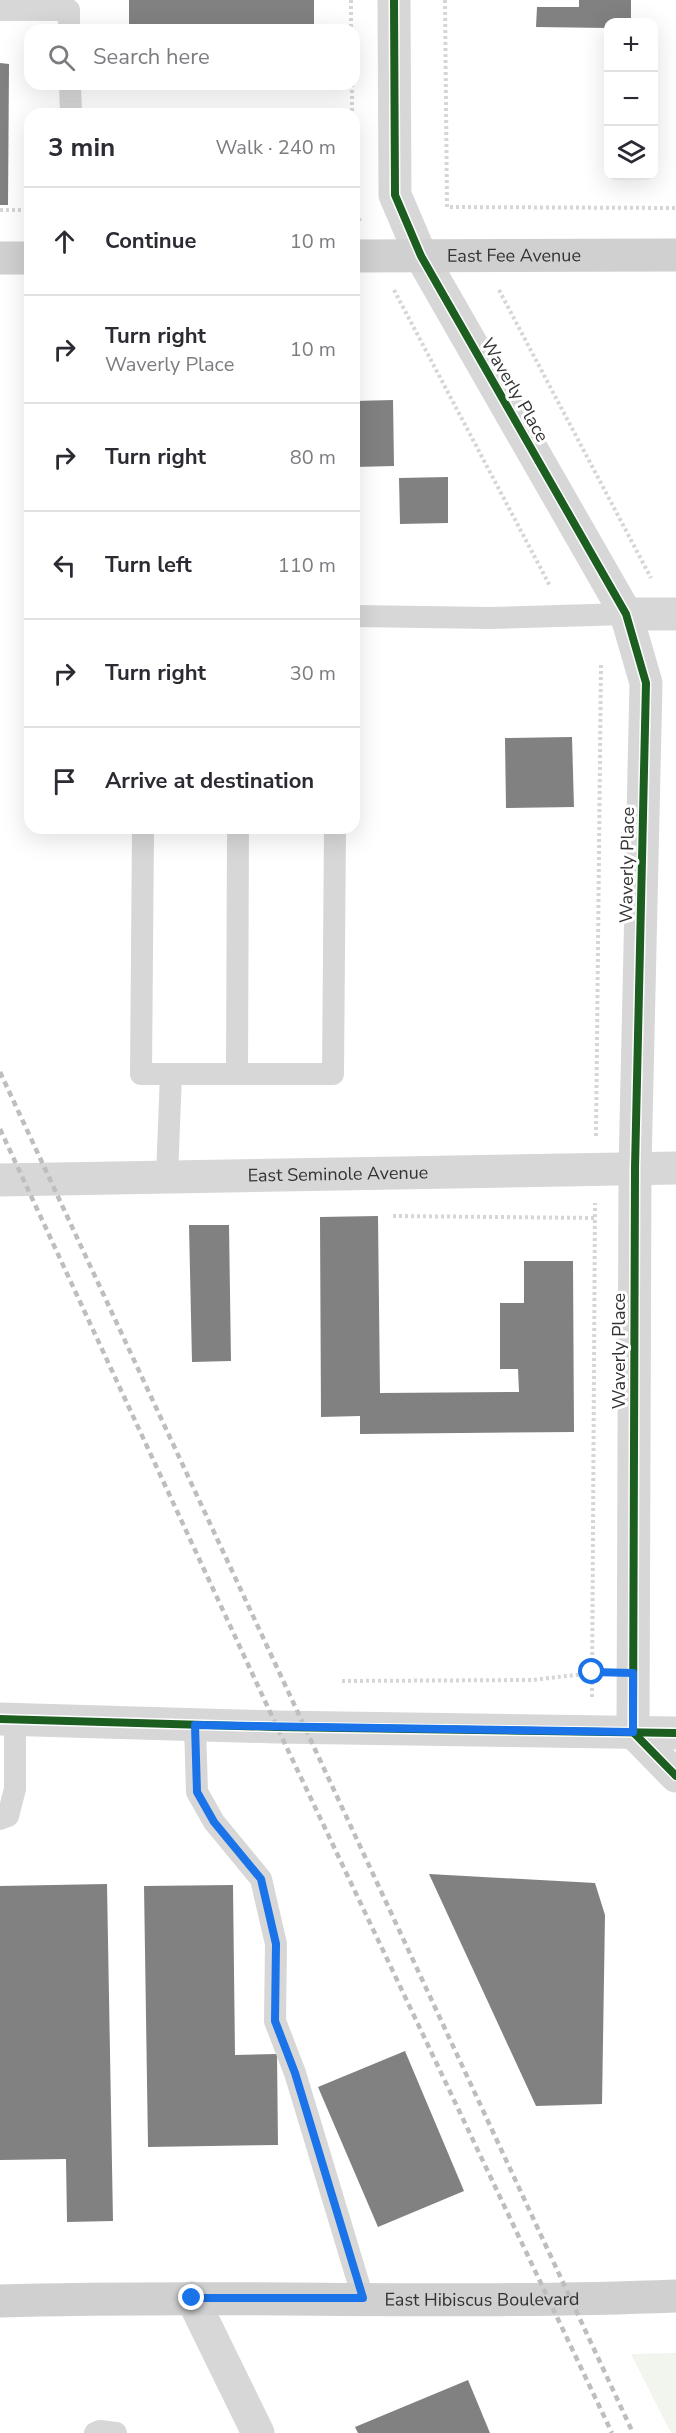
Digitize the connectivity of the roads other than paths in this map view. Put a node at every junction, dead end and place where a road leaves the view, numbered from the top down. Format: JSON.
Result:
{"nodes":[{"id":1,"x":394,"y":0,"type":"edge"},
{"id":2,"x":0,"y":10,"type":"edge"},
{"id":3,"x":69,"y":24,"type":"edge"},
{"id":4,"x":70,"y":90,"type":"edge"},
{"id":5,"x":70,"y":108,"type":"edge"},
{"id":6,"x":676,"y":255,"type":"edge"},
{"id":7,"x":366,"y":256,"type":"edge"},
{"id":8,"x":421,"y":256,"type":"junction"},
{"id":9,"x":0,"y":258,"type":"edge"},
{"id":10,"x":24,"y":258,"type":"edge"},
{"id":11,"x":626,"y":614,"type":"junction"},
{"id":12,"x":673,"y":614,"type":"edge"},
{"id":13,"x":360,"y":616,"type":"edge"},
{"id":14,"x":143,"y":834,"type":"edge"},
{"id":15,"x":238,"y":834,"type":"edge"},
{"id":16,"x":335,"y":834,"type":"edge"},
{"id":17,"x":237,"y":1073,"type":"junction"},
{"id":18,"x":171,"y":1074,"type":"junction"},
{"id":19,"x":635,"y":1168,"type":"junction"},
{"id":20,"x":676,"y":1168,"type":"edge"},
{"id":21,"x":167,"y":1176,"type":"junction"},
{"id":22,"x":0,"y":1180,"type":"edge"},
{"id":23,"x":8,"y":1719,"type":"edge"},
{"id":24,"x":195,"y":1725,"type":"junction"},
{"id":25,"x":633,"y":1732,"type":"junction"},
{"id":26,"x":676,"y":1733,"type":"edge"},
{"id":27,"x":676,"y":1776,"type":"edge"},
{"id":28,"x":0,"y":1820,"type":"edge"},
{"id":29,"x":676,"y":2296,"type":"edge"},
{"id":30,"x":192,"y":2298,"type":"junction"},
{"id":31,"x":363,"y":2298,"type":"junction"},
{"id":32,"x":0,"y":2301,"type":"edge"},
{"id":33,"x":95,"y":2433,"type":"edge"},
{"id":34,"x":116,"y":2433,"type":"edge"},
{"id":35,"x":258,"y":2433,"type":"edge"}],
"edges":[{"from":1,"to":8,"type":"street","name":"Waverly Place"},
{"from":2,"to":3,"type":"lane"},
{"from":4,"to":5,"type":"lane"},
{"from":6,"to":8,"type":"street","name":"East Fee Avenue"},
{"from":7,"to":8,"type":"street","name":"East Fee Avenue"},
{"from":8,"to":11,"type":"street","name":"Waverly Place"},
{"from":9,"to":10,"type":"street"},
{"from":11,"to":12,"type":"street"},
{"from":11,"to":13,"type":"lane"},
{"from":11,"to":19,"type":"street","name":"Waverly Place"},
{"from":14,"to":18,"type":"lane"},
{"from":15,"to":17,"type":"lane"},
{"from":16,"to":17,"type":"lane"},
{"from":17,"to":18,"type":"lane"},
{"from":18,"to":21,"type":"lane"},
{"from":19,"to":20,"type":"street","name":"East Seminole Avenue"},
{"from":19,"to":21,"type":"street","name":"East Seminole Avenue"},
{"from":19,"to":25,"type":"street","name":"Waverly Place"},
{"from":21,"to":22,"type":"street","name":"East Seminole Avenue"},
{"from":23,"to":24,"type":"street"},
{"from":23,"to":28,"type":"lane"},
{"from":24,"to":25,"type":"street"},
{"from":24,"to":31,"type":"lane"},
{"from":25,"to":26,"type":"street"},
{"from":25,"to":27,"type":"street"},
{"from":29,"to":31,"type":"street","name":"East Hibiscus Boulevard"},
{"from":30,"to":31,"type":"street","name":"East Hibiscus Boulevard"},
{"from":30,"to":32,"type":"street","name":"East Hibiscus Boulevard"},
{"from":30,"to":35,"type":"street"},
{"from":33,"to":34,"type":"lane"}]}
